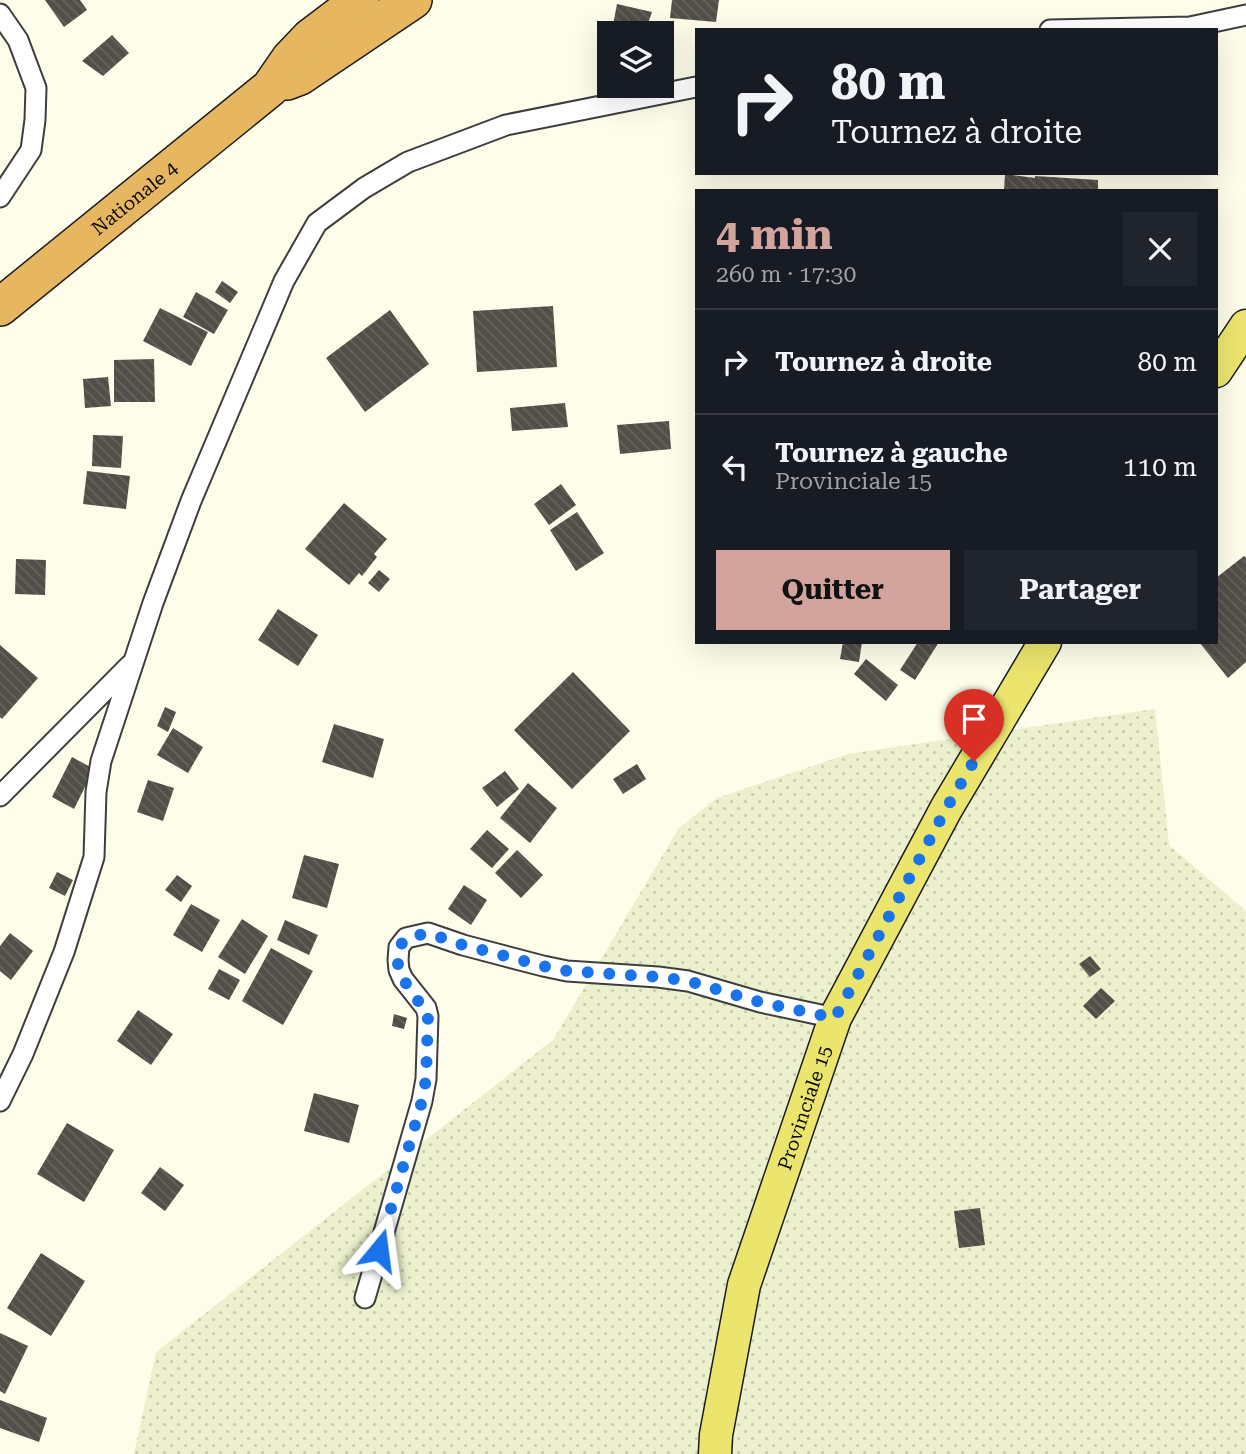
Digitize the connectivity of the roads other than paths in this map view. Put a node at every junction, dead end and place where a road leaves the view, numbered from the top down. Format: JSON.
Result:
{"nodes":[{"id":1,"x":359,"y":0,"type":"edge"},
{"id":2,"x":412,"y":0,"type":"edge"},
{"id":3,"x":0,"y":15,"type":"edge"},
{"id":4,"x":1246,"y":15,"type":"edge"},
{"id":5,"x":1143,"y":28,"type":"edge"},
{"id":6,"x":695,"y":87,"type":"edge"},
{"id":7,"x":270,"y":88,"type":"junction"},
{"id":8,"x":0,"y":197,"type":"edge"},
{"id":9,"x":0,"y":307,"type":"edge"},
{"id":10,"x":1246,"y":326,"type":"edge"},
{"id":11,"x":1218,"y":369,"type":"edge"},
{"id":12,"x":1044,"y":644,"type":"edge"},
{"id":13,"x":133,"y":662,"type":"junction"},
{"id":14,"x":0,"y":796,"type":"edge"},
{"id":15,"x":835,"y":1018,"type":"junction"},
{"id":16,"x":0,"y":1101,"type":"edge"},
{"id":17,"x":365,"y":1298,"type":"dead end"},
{"id":18,"x":715,"y":1454,"type":"edge"}],
"edges":[{"from":1,"to":7,"type":"highway","name":"Nationale 4"},
{"from":2,"to":7,"type":"highway","name":"Nationale 4"},
{"from":3,"to":8,"type":"street"},
{"from":4,"to":5,"type":"street"},
{"from":6,"to":13,"type":"street"},
{"from":7,"to":9,"type":"highway","name":"Nationale 4"},
{"from":10,"to":11,"type":"main road"},
{"from":12,"to":15,"type":"main road","name":"Provinciale 15"},
{"from":13,"to":14,"type":"street"},
{"from":13,"to":16,"type":"street"},
{"from":15,"to":17,"type":"street"},
{"from":15,"to":18,"type":"main road","name":"Provinciale 15"}]}
